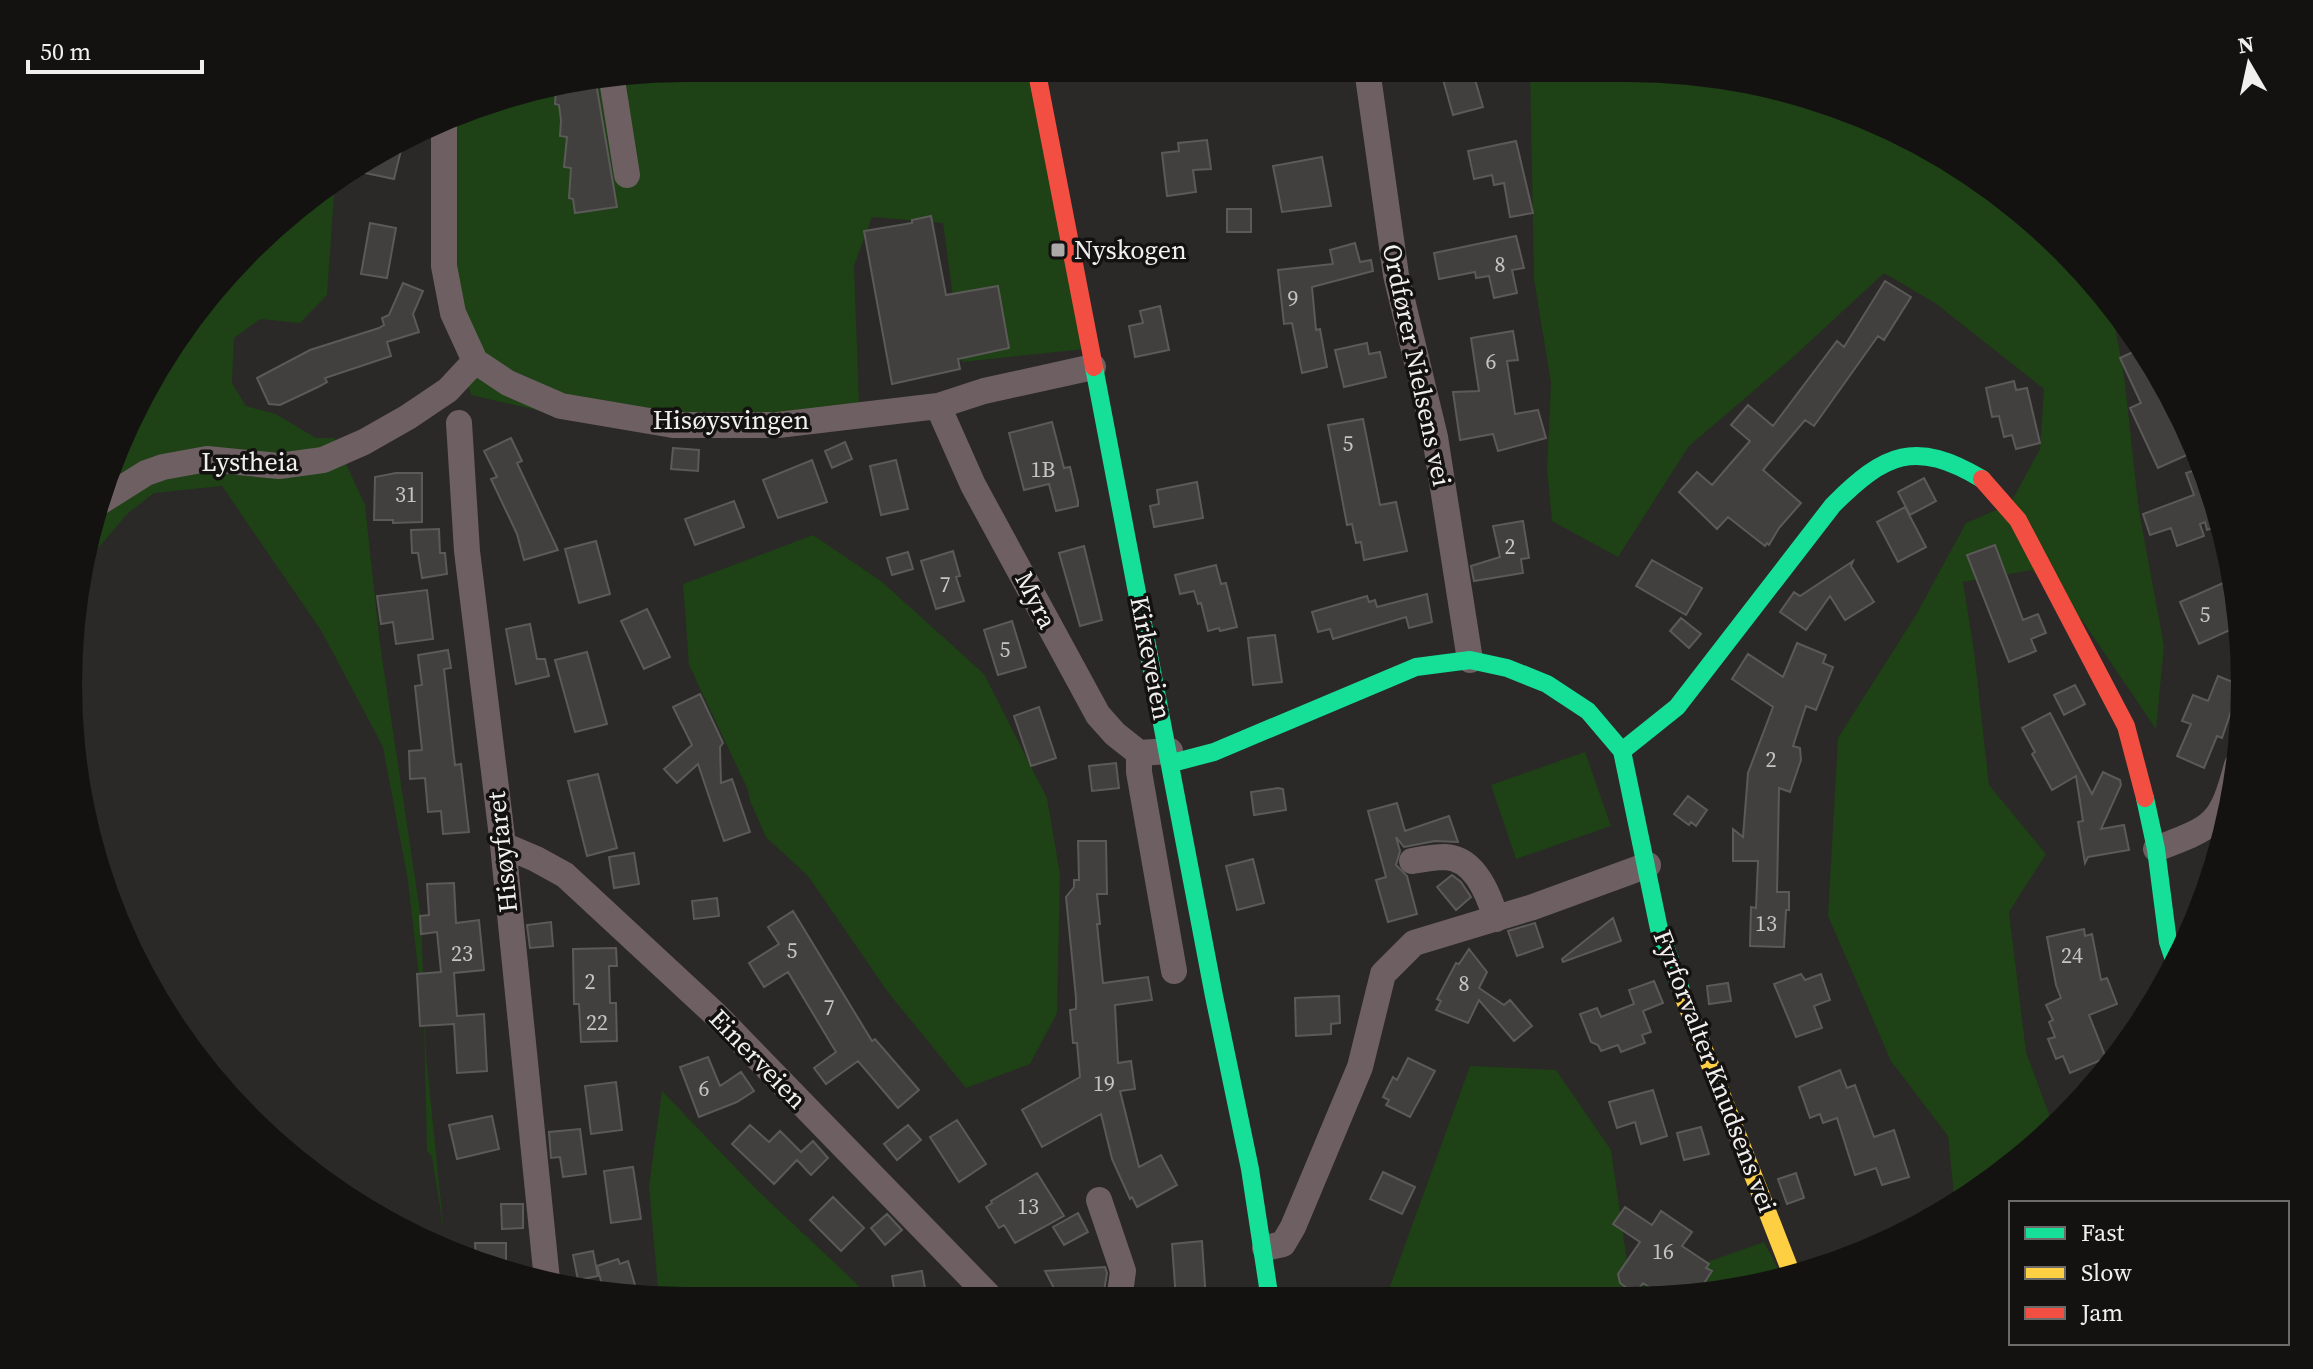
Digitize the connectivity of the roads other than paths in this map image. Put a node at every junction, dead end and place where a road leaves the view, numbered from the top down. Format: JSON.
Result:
{"nodes":[{"id":1,"x":1039,"y":82,"type":"edge"},
{"id":2,"x":1369,"y":82,"type":"edge"},
{"id":3,"x":613,"y":86,"type":"edge"},
{"id":4,"x":444,"y":132,"type":"edge"},
{"id":5,"x":627,"y":175,"type":"dead end"},
{"id":6,"x":475,"y":361,"type":"junction"},
{"id":7,"x":1093,"y":367,"type":"junction"},
{"id":8,"x":938,"y":406,"type":"junction"},
{"id":9,"x":459,"y":423,"type":"dead end"},
{"id":10,"x":113,"y":494,"type":"edge"},
{"id":11,"x":1470,"y":660,"type":"junction"},
{"id":12,"x":1622,"y":751,"type":"junction"},
{"id":13,"x":1139,"y":753,"type":"junction"},
{"id":14,"x":1171,"y":757,"type":"junction"},
{"id":15,"x":2215,"y":817,"type":"edge"},
{"id":16,"x":503,"y":845,"type":"junction"},
{"id":17,"x":2156,"y":849,"type":"junction"},
{"id":18,"x":1412,"y":861,"type":"dead end"},
{"id":19,"x":1648,"y":865,"type":"junction"},
{"id":20,"x":1496,"y":919,"type":"junction"},
{"id":21,"x":2170,"y":948,"type":"edge"},
{"id":22,"x":1174,"y":971,"type":"dead end"},
{"id":23,"x":1099,"y":1200,"type":"dead end"},
{"id":24,"x":1265,"y":1248,"type":"junction"},
{"id":25,"x":1788,"y":1265,"type":"edge"},
{"id":26,"x":546,"y":1270,"type":"edge"},
{"id":27,"x":980,"y":1287,"type":"edge"},
{"id":28,"x":1121,"y":1287,"type":"edge"},
{"id":29,"x":1269,"y":1287,"type":"edge"}],
"edges":[{"from":1,"to":7,"type":"street","name":"Kirkeveien"},
{"from":2,"to":11,"type":"street","name":"Ordfører Nielsens vei"},
{"from":3,"to":5,"type":"street"},
{"from":4,"to":6,"type":"street"},
{"from":6,"to":8,"type":"street","name":"Hisøysvingen"},
{"from":6,"to":10,"type":"street","name":"Lystheia"},
{"from":7,"to":8,"type":"street","name":"Hisøysvingen"},
{"from":7,"to":14,"type":"street","name":"Kirkeveien"},
{"from":8,"to":13,"type":"street","name":"Myra"},
{"from":9,"to":16,"type":"street","name":"Hisøyfaret"},
{"from":11,"to":12,"type":"street","name":"Fyrforvalter Knudsens vei"},
{"from":11,"to":14,"type":"street","name":"Fyrforvalter Knudsens vei"},
{"from":12,"to":17,"type":"street"},
{"from":12,"to":19,"type":"street","name":"Fyrforvalter Knudsens vei"},
{"from":13,"to":14,"type":"street"},
{"from":13,"to":22,"type":"street"},
{"from":14,"to":24,"type":"street","name":"Kirkeveien"},
{"from":15,"to":17,"type":"street"},
{"from":16,"to":26,"type":"street","name":"Hisøyfaret"},
{"from":16,"to":27,"type":"street","name":"Einerveien"},
{"from":17,"to":21,"type":"street"},
{"from":18,"to":20,"type":"street"},
{"from":19,"to":20,"type":"street"},
{"from":19,"to":25,"type":"street","name":"Fyrforvalter Knudsens vei"},
{"from":20,"to":24,"type":"street"},
{"from":23,"to":28,"type":"street"},
{"from":24,"to":29,"type":"street","name":"Kirkeveien"}]}
